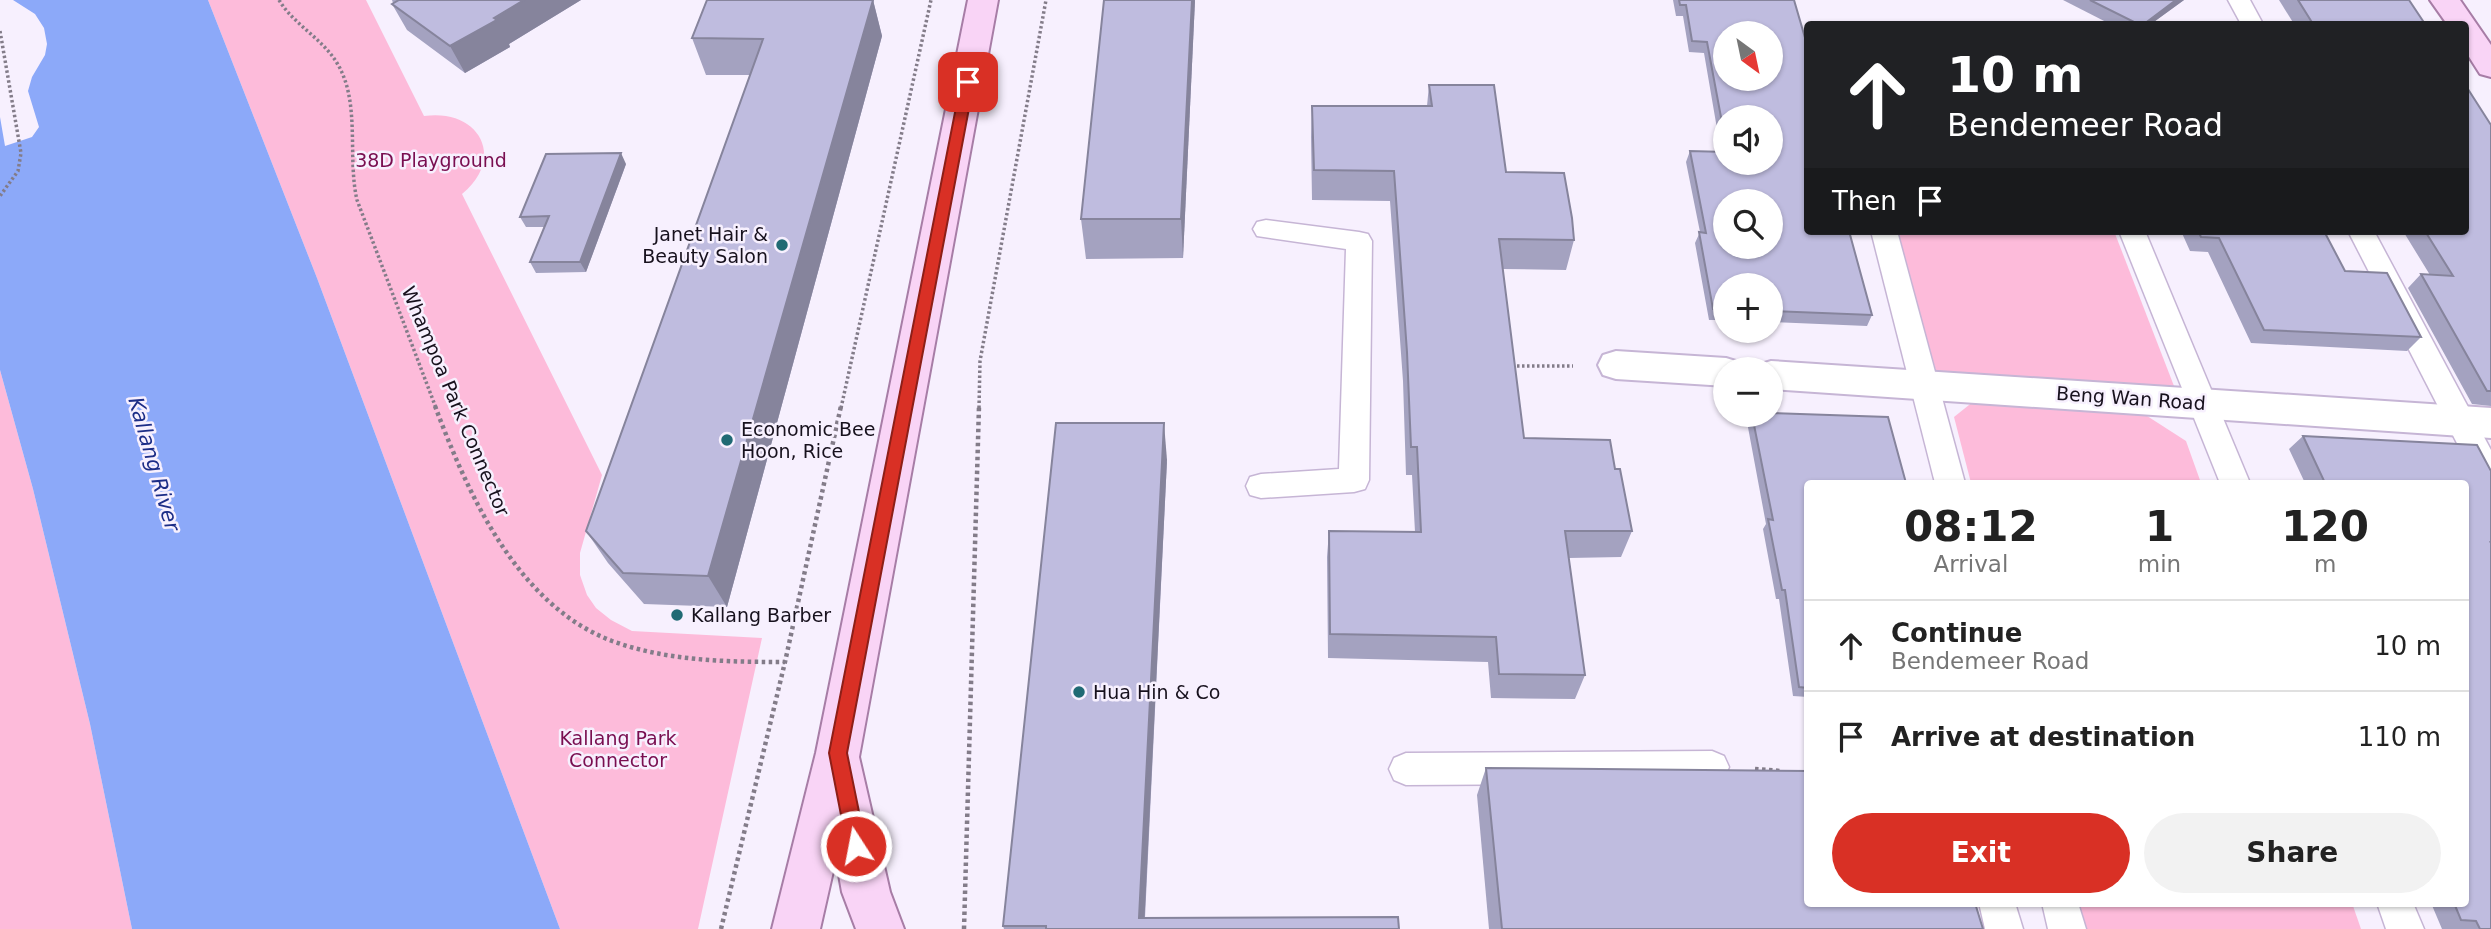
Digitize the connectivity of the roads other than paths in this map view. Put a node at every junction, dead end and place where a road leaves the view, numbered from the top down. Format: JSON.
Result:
{"nodes":[{"id":1,"x":983,"y":0,"type":"edge"},
{"id":2,"x":2239,"y":0,"type":"edge"},
{"id":3,"x":2445,"y":0,"type":"edge"},
{"id":4,"x":2250,"y":21,"type":"edge"},
{"id":5,"x":2460,"y":21,"type":"edge"},
{"id":6,"x":2469,"y":34,"type":"edge"},
{"id":7,"x":2491,"y":67,"type":"edge"},
{"id":8,"x":1266,"y":229,"type":"dead end"},
{"id":9,"x":1885,"y":235,"type":"edge"},
{"id":10,"x":2134,"y":235,"type":"edge"},
{"id":11,"x":2363,"y":235,"type":"edge"},
{"id":12,"x":1616,"y":365,"type":"road end"},
{"id":13,"x":1713,"y":371,"type":"edge"},
{"id":14,"x":1783,"y":376,"type":"edge"},
{"id":15,"x":1924,"y":384,"type":"junction"},
{"id":16,"x":2203,"y":403,"type":"junction"},
{"id":17,"x":2476,"y":422,"type":"edge"},
{"id":18,"x":2491,"y":478,"type":"edge"},
{"id":19,"x":1949,"y":480,"type":"edge"},
{"id":20,"x":2234,"y":480,"type":"edge"},
{"id":21,"x":1261,"y":486,"type":"dead end"},
{"id":22,"x":838,"y":753,"type":"junction"},
{"id":23,"x":1712,"y":767,"type":"edge"},
{"id":24,"x":1406,"y":769,"type":"dead end"},
{"id":25,"x":1998,"y":907,"type":"edge"},
{"id":26,"x":2061,"y":907,"type":"edge"},
{"id":27,"x":2397,"y":907,"type":"edge"},
{"id":28,"x":796,"y":929,"type":"edge"},
{"id":29,"x":880,"y":929,"type":"edge"},
{"id":30,"x":2004,"y":929,"type":"edge"},
{"id":31,"x":2067,"y":929,"type":"edge"},
{"id":32,"x":2405,"y":929,"type":"edge"}],
"edges":[{"from":1,"to":22,"type":"main road"},
{"from":2,"to":4,"type":"lane"},
{"from":3,"to":5,"type":"main road"},
{"from":6,"to":7,"type":"main road"},
{"from":8,"to":21,"type":"lane"},
{"from":9,"to":15,"type":"lane"},
{"from":10,"to":16,"type":"lane"},
{"from":11,"to":17,"type":"lane"},
{"from":12,"to":13,"type":"street"},
{"from":14,"to":15,"type":"street","name":"Beng Wan Road"},
{"from":15,"to":16,"type":"street","name":"Beng Wan Road"},
{"from":15,"to":19,"type":"lane"},
{"from":16,"to":17,"type":"street","name":"Beng Wan Road"},
{"from":16,"to":20,"type":"lane"},
{"from":17,"to":18,"type":"lane"},
{"from":22,"to":28,"type":"main road"},
{"from":22,"to":29,"type":"main road"},
{"from":23,"to":24,"type":"lane"},
{"from":25,"to":30,"type":"lane"},
{"from":26,"to":31,"type":"lane"},
{"from":27,"to":32,"type":"lane"}]}
